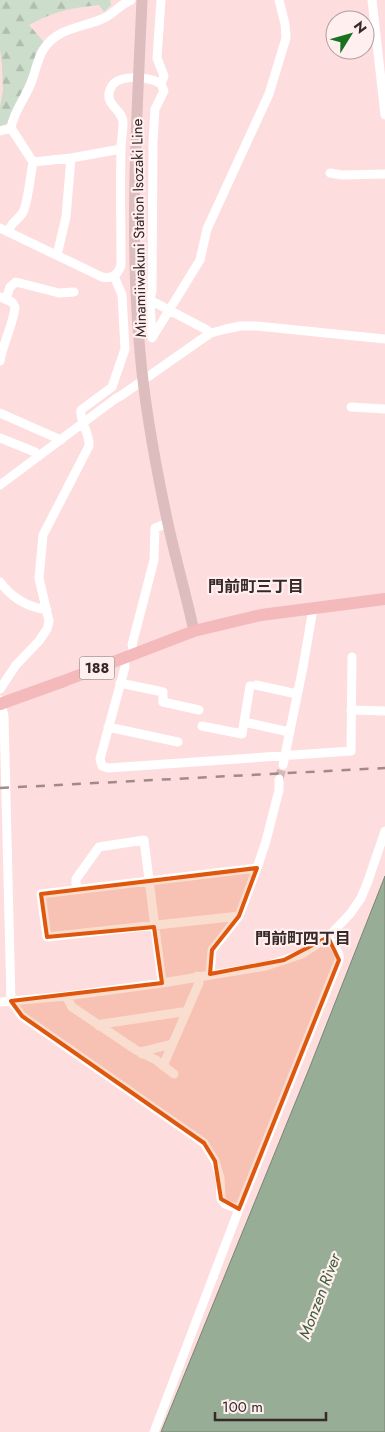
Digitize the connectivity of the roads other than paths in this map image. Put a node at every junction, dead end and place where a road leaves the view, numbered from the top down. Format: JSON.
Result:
{"nodes":[{"id":1,"x":131,"y":0,"type":"edge"},
{"id":2,"x":142,"y":0,"type":"edge"},
{"id":3,"x":161,"y":0,"type":"edge"},
{"id":4,"x":279,"y":0,"type":"edge"},
{"id":5,"x":372,"y":0,"type":"edge"},
{"id":6,"x":139,"y":79,"type":"junction"},
{"id":7,"x":161,"y":84,"type":"junction"},
{"id":8,"x":385,"y":115,"type":"edge"},
{"id":9,"x":11,"y":128,"type":"junction"},
{"id":10,"x":0,"y":131,"type":"edge"},
{"id":11,"x":121,"y":149,"type":"junction"},
{"id":12,"x":71,"y":158,"type":"junction"},
{"id":13,"x":33,"y":162,"type":"junction"},
{"id":14,"x":330,"y":173,"type":"dead end"},
{"id":15,"x":385,"y":174,"type":"edge"},
{"id":16,"x":4,"y":230,"type":"edge"},
{"id":17,"x":58,"y":255,"type":"junction"},
{"id":18,"x":114,"y":276,"type":"junction"},
{"id":19,"x":74,"y":292,"type":"dead end"},
{"id":20,"x":3,"y":298,"type":"edge"},
{"id":21,"x":150,"y":300,"type":"junction"},
{"id":22,"x":169,"y":311,"type":"junction"},
{"id":23,"x":211,"y":333,"type":"junction"},
{"id":24,"x":385,"y":339,"type":"edge"},
{"id":25,"x":0,"y":361,"type":"edge"},
{"id":26,"x":144,"y":379,"type":"junction"},
{"id":27,"x":351,"y":407,"type":"dead end"},
{"id":28,"x":385,"y":408,"type":"edge"},
{"id":29,"x":0,"y":413,"type":"edge"},
{"id":30,"x":84,"y":423,"type":"junction"},
{"id":31,"x":0,"y":438,"type":"edge"},
{"id":32,"x":62,"y":440,"type":"junction"},
{"id":33,"x":38,"y":457,"type":"junction"},
{"id":34,"x":0,"y":485,"type":"edge"},
{"id":35,"x":168,"y":523,"type":"junction"},
{"id":36,"x":0,"y":582,"type":"edge"},
{"id":37,"x":4,"y":592,"type":"edge"},
{"id":38,"x":385,"y":599,"type":"edge"},
{"id":39,"x":313,"y":609,"type":"junction"},
{"id":40,"x":47,"y":610,"type":"junction"},
{"id":41,"x":194,"y":631,"type":"junction"},
{"id":42,"x":129,"y":656,"type":"junction"},
{"id":43,"x":352,"y":657,"type":"dead end"},
{"id":44,"x":120,"y":683,"type":"junction"},
{"id":45,"x":0,"y":689,"type":"edge"},
{"id":46,"x":297,"y":694,"type":"junction"},
{"id":47,"x":0,"y":702,"type":"edge"},
{"id":48,"x":199,"y":710,"type":"dead end"},
{"id":49,"x":351,"y":710,"type":"junction"},
{"id":50,"x":385,"y":711,"type":"edge"},
{"id":51,"x":244,"y":722,"type":"junction"},
{"id":52,"x":202,"y":726,"type":"dead end"},
{"id":53,"x":108,"y":727,"type":"junction"},
{"id":54,"x":289,"y":732,"type":"junction"},
{"id":55,"x":178,"y":742,"type":"dead end"},
{"id":56,"x":285,"y":755,"type":"junction"},
{"id":57,"x":283,"y":765,"type":"tunnel mouth"},
{"id":58,"x":280,"y":779,"type":"tunnel mouth"},
{"id":59,"x":385,"y":831,"type":"edge"},
{"id":60,"x":8,"y":868,"type":"junction"},
{"id":61,"x":257,"y":868,"type":"junction"},
{"id":62,"x":0,"y":874,"type":"edge"},
{"id":63,"x":148,"y":882,"type":"junction"},
{"id":64,"x":76,"y":890,"type":"junction"},
{"id":65,"x":239,"y":916,"type":"junction"},
{"id":66,"x":154,"y":926,"type":"junction"},
{"id":67,"x":328,"y":937,"type":"junction"},
{"id":68,"x":210,"y":974,"type":"junction"},
{"id":69,"x":197,"y":976,"type":"junction"},
{"id":70,"x":162,"y":983,"type":"junction"},
{"id":71,"x":66,"y":996,"type":"junction"},
{"id":72,"x":0,"y":1002,"type":"edge"},
{"id":73,"x":11,"y":1002,"type":"junction"},
{"id":74,"x":185,"y":1014,"type":"junction"},
{"id":75,"x":99,"y":1026,"type":"junction"},
{"id":76,"x":172,"y":1044,"type":"junction"},
{"id":77,"x":142,"y":1054,"type":"junction"},
{"id":78,"x":163,"y":1066,"type":"junction"},
{"id":79,"x":174,"y":1074,"type":"dead end"},
{"id":80,"x":238,"y":1209,"type":"junction"},
{"id":81,"x":154,"y":1432,"type":"edge"}],
"edges":[{"from":1,"to":9,"type":"street"},
{"from":2,"to":6,"type":"main road","name":"Minamiiwakuni Station Isozaki Line"},
{"from":3,"to":7,"type":"street"},
{"from":4,"to":22,"type":"street"},
{"from":5,"to":8,"type":"street"},
{"from":6,"to":7,"type":"street"},
{"from":6,"to":11,"type":"street"},
{"from":6,"to":26,"type":"main road","name":"Minamiiwakuni Station Isozaki Line"},
{"from":7,"to":21,"type":"street"},
{"from":9,"to":10,"type":"street"},
{"from":9,"to":13,"type":"street"},
{"from":11,"to":12,"type":"street"},
{"from":11,"to":18,"type":"street"},
{"from":12,"to":13,"type":"street"},
{"from":12,"to":17,"type":"street"},
{"from":13,"to":16,"type":"street"},
{"from":14,"to":15,"type":"street"},
{"from":16,"to":17,"type":"street"},
{"from":17,"to":18,"type":"street"},
{"from":18,"to":30,"type":"street"},
{"from":19,"to":20,"type":"street"},
{"from":20,"to":25,"type":"street"},
{"from":21,"to":22,"type":"street"},
{"from":21,"to":22,"type":"street"},
{"from":22,"to":23,"type":"street"},
{"from":23,"to":24,"type":"street"},
{"from":23,"to":26,"type":"street"},
{"from":26,"to":30,"type":"street"},
{"from":26,"to":35,"type":"main road","name":"Minamiiwakuni Station Isozaki Line"},
{"from":27,"to":28,"type":"street"},
{"from":29,"to":32,"type":"street"},
{"from":30,"to":32,"type":"street"},
{"from":30,"to":40,"type":"street"},
{"from":31,"to":33,"type":"street"},
{"from":32,"to":33,"type":"street"},
{"from":33,"to":34,"type":"street"},
{"from":35,"to":41,"type":"main road","name":"Minamiiwakuni Station Isozaki Line"},
{"from":35,"to":42,"type":"street"},
{"from":36,"to":37,"type":"street"},
{"from":37,"to":40,"type":"street"},
{"from":38,"to":39,"type":"highway","number":"188"},
{"from":39,"to":41,"type":"highway","number":"188"},
{"from":39,"to":46,"type":"street"},
{"from":40,"to":45,"type":"street"},
{"from":41,"to":42,"type":"highway","number":"188"},
{"from":42,"to":44,"type":"street"},
{"from":42,"to":47,"type":"highway","number":"188"},
{"from":43,"to":49,"type":"street"},
{"from":44,"to":48,"type":"street"},
{"from":44,"to":53,"type":"street"},
{"from":46,"to":51,"type":"street"},
{"from":46,"to":54,"type":"street"},
{"from":47,"to":60,"type":"street"},
{"from":49,"to":50,"type":"street"},
{"from":49,"to":56,"type":"street"},
{"from":51,"to":52,"type":"street"},
{"from":51,"to":54,"type":"street"},
{"from":53,"to":55,"type":"street"},
{"from":53,"to":56,"type":"street"},
{"from":54,"to":56,"type":"street"},
{"from":56,"to":57,"type":"street"},
{"from":58,"to":61,"type":"street"},
{"from":59,"to":67,"type":"street"},
{"from":60,"to":62,"type":"street"},
{"from":60,"to":73,"type":"street"},
{"from":61,"to":63,"type":"street"},
{"from":61,"to":65,"type":"street"},
{"from":63,"to":64,"type":"street"},
{"from":63,"to":64,"type":"street"},
{"from":63,"to":66,"type":"street"},
{"from":64,"to":66,"type":"street"},
{"from":65,"to":66,"type":"street"},
{"from":65,"to":68,"type":"street"},
{"from":66,"to":70,"type":"street"},
{"from":67,"to":68,"type":"street"},
{"from":67,"to":80,"type":"street"},
{"from":68,"to":69,"type":"street"},
{"from":69,"to":70,"type":"street"},
{"from":69,"to":74,"type":"street"},
{"from":70,"to":71,"type":"street"},
{"from":71,"to":73,"type":"street"},
{"from":71,"to":75,"type":"street"},
{"from":72,"to":73,"type":"street"},
{"from":73,"to":80,"type":"street"},
{"from":74,"to":75,"type":"street"},
{"from":74,"to":76,"type":"street"},
{"from":75,"to":77,"type":"street"},
{"from":76,"to":77,"type":"street"},
{"from":76,"to":78,"type":"street"},
{"from":77,"to":78,"type":"street"},
{"from":78,"to":79,"type":"street"},
{"from":80,"to":81,"type":"street"}]}
